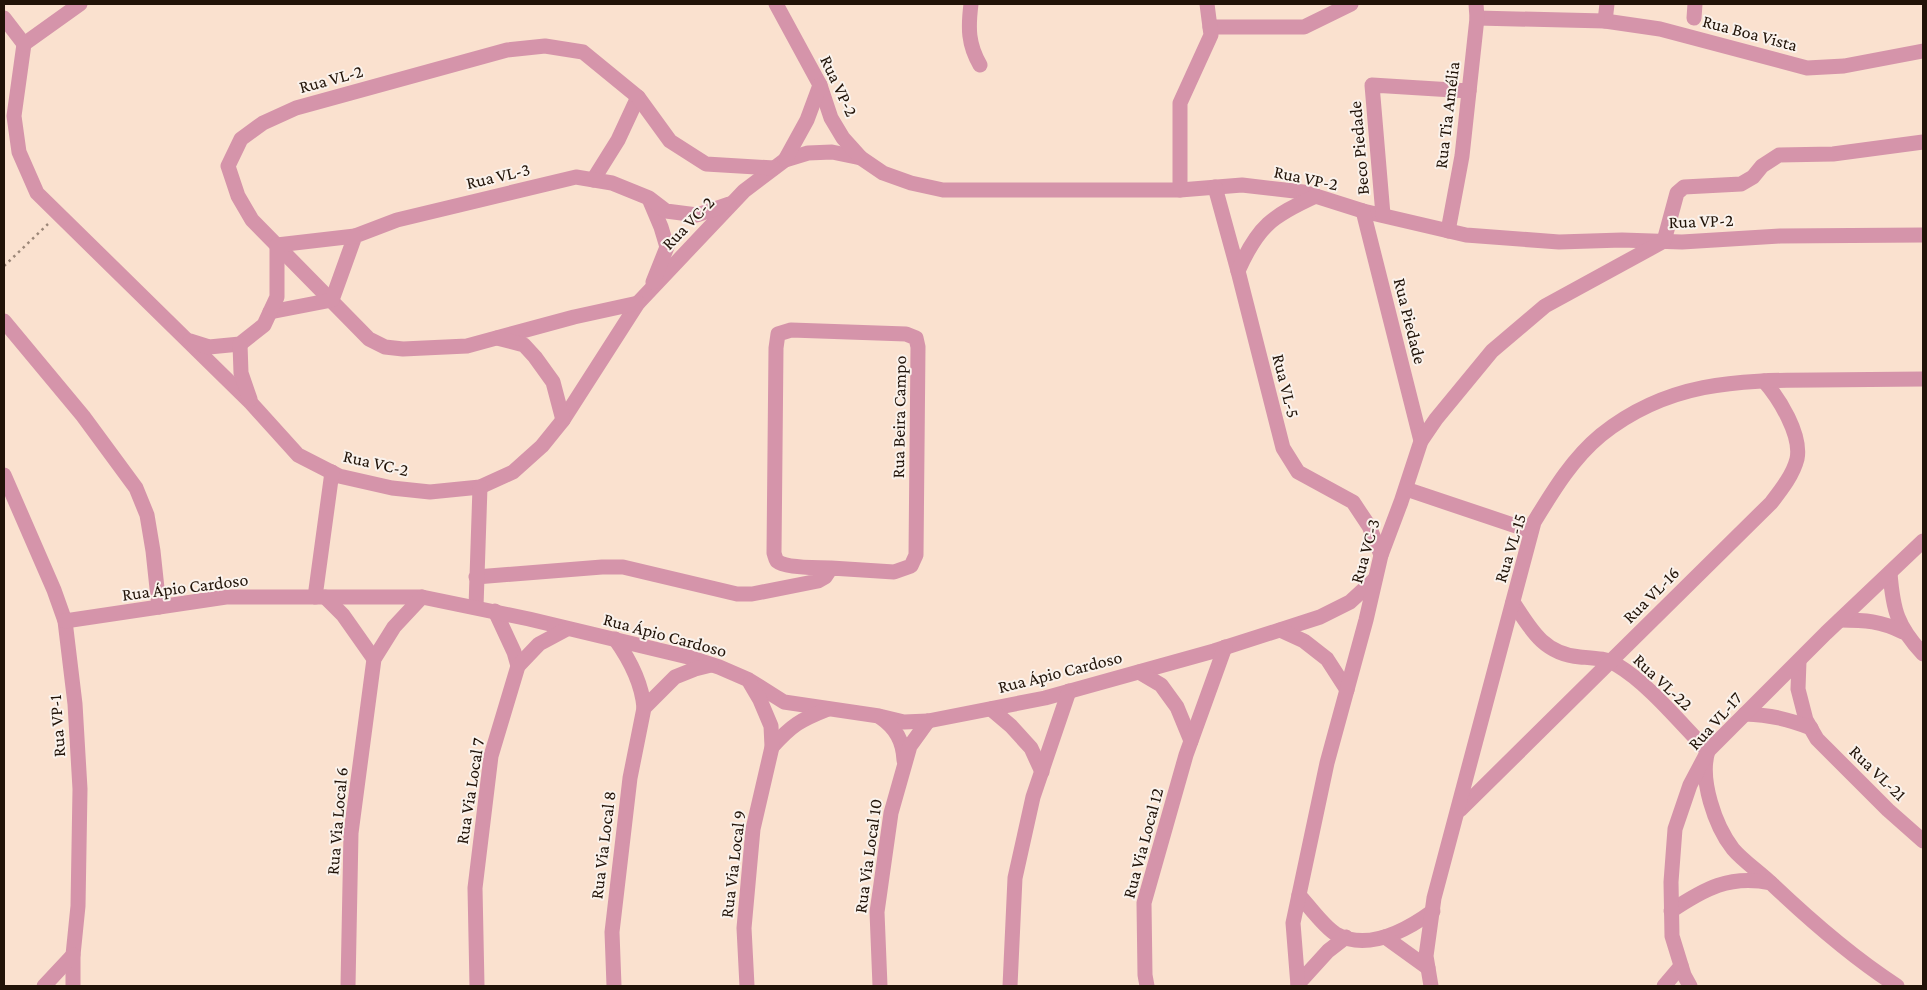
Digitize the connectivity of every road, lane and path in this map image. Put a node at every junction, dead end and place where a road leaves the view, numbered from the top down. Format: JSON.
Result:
{"nodes":[{"id":1,"x":80,"y":4,"type":"edge"},
{"id":2,"x":776,"y":4,"type":"edge"},
{"id":3,"x":971,"y":4,"type":"edge"},
{"id":4,"x":1207,"y":4,"type":"edge"},
{"id":5,"x":1351,"y":4,"type":"edge"},
{"id":6,"x":1607,"y":4,"type":"edge"},
{"id":7,"x":1477,"y":11,"type":"edge"},
{"id":8,"x":4,"y":18,"type":"edge"},
{"id":9,"x":1605,"y":21,"type":"junction"},
{"id":10,"x":1210,"y":27,"type":"junction"},
{"id":11,"x":24,"y":44,"type":"junction"},
{"id":12,"x":1923,"y":52,"type":"edge"},
{"id":13,"x":980,"y":65,"type":"dead end"},
{"id":14,"x":820,"y":86,"type":"junction"},
{"id":15,"x":1469,"y":91,"type":"junction"},
{"id":16,"x":638,"y":97,"type":"junction"},
{"id":17,"x":1923,"y":142,"type":"edge"},
{"id":18,"x":861,"y":158,"type":"junction"},
{"id":19,"x":780,"y":164,"type":"junction"},
{"id":20,"x":593,"y":180,"type":"junction"},
{"id":21,"x":1215,"y":187,"type":"junction"},
{"id":22,"x":1180,"y":190,"type":"junction"},
{"id":23,"x":1316,"y":196,"type":"junction"},
{"id":24,"x":649,"y":198,"type":"junction"},
{"id":25,"x":733,"y":202,"type":"junction"},
{"id":26,"x":1363,"y":211,"type":"junction"},
{"id":27,"x":59,"y":214,"type":"junction"},
{"id":28,"x":1383,"y":216,"type":"junction"},
{"id":29,"x":1448,"y":231,"type":"junction"},
{"id":30,"x":1923,"y":234,"type":"edge"},
{"id":31,"x":355,"y":236,"type":"junction"},
{"id":32,"x":1664,"y":241,"type":"junction"},
{"id":33,"x":277,"y":245,"type":"junction"},
{"id":34,"x":4,"y":266,"type":"edge"},
{"id":35,"x":1238,"y":271,"type":"junction"},
{"id":36,"x":651,"y":288,"type":"junction"},
{"id":37,"x":332,"y":300,"type":"junction"},
{"id":38,"x":638,"y":304,"type":"junction"},
{"id":39,"x":270,"y":312,"type":"junction"},
{"id":40,"x":4,"y":321,"type":"edge"},
{"id":41,"x":495,"y":338,"type":"junction"},
{"id":42,"x":187,"y":340,"type":"junction"},
{"id":43,"x":240,"y":344,"type":"junction"},
{"id":44,"x":1923,"y":379,"type":"edge"},
{"id":45,"x":1764,"y":381,"type":"junction"},
{"id":46,"x":251,"y":403,"type":"junction"},
{"id":47,"x":563,"y":420,"type":"junction"},
{"id":48,"x":1421,"y":441,"type":"junction"},
{"id":49,"x":332,"y":472,"type":"junction"},
{"id":50,"x":4,"y":476,"type":"edge"},
{"id":51,"x":480,"y":487,"type":"junction"},
{"id":52,"x":1406,"y":489,"type":"junction"},
{"id":53,"x":1531,"y":531,"type":"junction"},
{"id":54,"x":1923,"y":542,"type":"edge"},
{"id":55,"x":1381,"y":555,"type":"junction"},
{"id":56,"x":830,"y":568,"type":"junction"},
{"id":57,"x":1890,"y":572,"type":"junction"},
{"id":58,"x":476,"y":578,"type":"junction"},
{"id":59,"x":1375,"y":579,"type":"junction"},
{"id":60,"x":320,"y":597,"type":"junction"},
{"id":61,"x":422,"y":597,"type":"junction"},
{"id":62,"x":1513,"y":602,"type":"junction"},
{"id":63,"x":476,"y":607,"type":"junction"},
{"id":64,"x":159,"y":608,"type":"junction"},
{"id":65,"x":495,"y":612,"type":"junction"},
{"id":66,"x":1840,"y":620,"type":"junction"},
{"id":67,"x":65,"y":621,"type":"junction"},
{"id":68,"x":567,"y":629,"type":"junction"},
{"id":69,"x":1280,"y":630,"type":"junction"},
{"id":70,"x":1903,"y":632,"type":"junction"},
{"id":71,"x":615,"y":640,"type":"junction"},
{"id":72,"x":1225,"y":647,"type":"junction"},
{"id":73,"x":1923,"y":654,"type":"edge"},
{"id":74,"x":374,"y":659,"type":"junction"},
{"id":75,"x":1798,"y":661,"type":"junction"},
{"id":76,"x":1610,"y":662,"type":"junction"},
{"id":77,"x":711,"y":665,"type":"junction"},
{"id":78,"x":518,"y":666,"type":"junction"},
{"id":79,"x":1139,"y":672,"type":"junction"},
{"id":80,"x":748,"y":680,"type":"junction"},
{"id":81,"x":1347,"y":690,"type":"junction"},
{"id":82,"x":1070,"y":692,"type":"junction"},
{"id":83,"x":644,"y":708,"type":"junction"},
{"id":84,"x":830,"y":709,"type":"junction"},
{"id":85,"x":991,"y":709,"type":"junction"},
{"id":86,"x":1745,"y":714,"type":"junction"},
{"id":87,"x":878,"y":716,"type":"junction"},
{"id":88,"x":928,"y":721,"type":"junction"},
{"id":89,"x":1811,"y":728,"type":"junction"},
{"id":90,"x":1191,"y":741,"type":"junction"},
{"id":91,"x":772,"y":747,"type":"junction"},
{"id":92,"x":1708,"y":751,"type":"junction"},
{"id":93,"x":904,"y":762,"type":"junction"},
{"id":94,"x":1042,"y":772,"type":"junction"},
{"id":95,"x":1459,"y":811,"type":"junction"},
{"id":96,"x":1923,"y":841,"type":"edge"},
{"id":97,"x":1771,"y":883,"type":"junction"},
{"id":98,"x":1299,"y":895,"type":"junction"},
{"id":99,"x":1433,"y":911,"type":"junction"},
{"id":100,"x":1671,"y":911,"type":"junction"},
{"id":101,"x":1346,"y":937,"type":"junction"},
{"id":102,"x":1385,"y":937,"type":"junction"},
{"id":103,"x":73,"y":955,"type":"junction"},
{"id":104,"x":1681,"y":966,"type":"junction"},
{"id":105,"x":1428,"y":968,"type":"junction"},
{"id":106,"x":1298,"y":985,"type":"edge"},
{"id":107,"x":44,"y":986,"type":"edge"},
{"id":108,"x":73,"y":986,"type":"edge"},
{"id":109,"x":348,"y":986,"type":"edge"},
{"id":110,"x":477,"y":986,"type":"edge"},
{"id":111,"x":614,"y":986,"type":"edge"},
{"id":112,"x":747,"y":986,"type":"edge"},
{"id":113,"x":880,"y":986,"type":"edge"},
{"id":114,"x":1010,"y":986,"type":"edge"},
{"id":115,"x":1148,"y":986,"type":"edge"},
{"id":116,"x":1431,"y":986,"type":"edge"},
{"id":117,"x":1664,"y":986,"type":"edge"},
{"id":118,"x":1690,"y":986,"type":"edge"},
{"id":119,"x":1897,"y":986,"type":"edge"}],
"edges":[{"from":1,"to":11,"type":"street"},
{"from":2,"to":14,"type":"street","name":"Rua VP-2"},
{"from":3,"to":13,"type":"street"},
{"from":4,"to":10,"type":"street"},
{"from":5,"to":10,"type":"street"},
{"from":6,"to":9,"type":"street"},
{"from":7,"to":9,"type":"street","name":"Rua Boa Vista"},
{"from":7,"to":15,"type":"street","name":"Rua Tia Amélia"},
{"from":8,"to":11,"type":"street"},
{"from":9,"to":12,"type":"street","name":"Rua Boa Vista"},
{"from":10,"to":22,"type":"street"},
{"from":11,"to":27,"type":"street","name":"Rua VC-2"},
{"from":14,"to":18,"type":"street","name":"Rua VP-2"},
{"from":14,"to":19,"type":"street"},
{"from":15,"to":28,"type":"street","name":"Beco Piedade"},
{"from":15,"to":29,"type":"street","name":"Rua Tia Amélia"},
{"from":16,"to":19,"type":"street","name":"Rua VL-2"},
{"from":16,"to":20,"type":"street"},
{"from":16,"to":33,"type":"street","name":"Rua VL-2"},
{"from":17,"to":32,"type":"street"},
{"from":18,"to":19,"type":"street","name":"Rua VC-2"},
{"from":18,"to":22,"type":"street","name":"Rua VP-2"},
{"from":19,"to":25,"type":"street","name":"Rua VC-2"},
{"from":20,"to":24,"type":"street","name":"Rua VL-3"},
{"from":20,"to":31,"type":"street","name":"Rua VL-3"},
{"from":21,"to":22,"type":"street","name":"Rua VP-2"},
{"from":21,"to":23,"type":"street","name":"Rua VP-2"},
{"from":21,"to":35,"type":"street","name":"Rua VL-5"},
{"from":23,"to":26,"type":"street","name":"Rua VP-2"},
{"from":23,"to":35,"type":"street"},
{"from":24,"to":25,"type":"street","name":"Rua VL-3"},
{"from":24,"to":36,"type":"street"},
{"from":25,"to":36,"type":"street","name":"Rua VC-2"},
{"from":26,"to":28,"type":"street","name":"Rua VP-2"},
{"from":26,"to":48,"type":"street","name":"Rua Piedade"},
{"from":27,"to":34,"type":"path"},
{"from":27,"to":42,"type":"street","name":"Rua VC-2"},
{"from":28,"to":29,"type":"street","name":"Rua VP-2"},
{"from":29,"to":32,"type":"street","name":"Rua VP-2"},
{"from":30,"to":32,"type":"street","name":"Rua VP-2"},
{"from":31,"to":33,"type":"street","name":"Rua VL-3"},
{"from":31,"to":37,"type":"street"},
{"from":32,"to":48,"type":"street","name":"Rua VC-3"},
{"from":33,"to":37,"type":"street","name":"Rua VL-2"},
{"from":33,"to":39,"type":"street"},
{"from":35,"to":55,"type":"street","name":"Rua VL-5"},
{"from":36,"to":38,"type":"street","name":"Rua VC-2"},
{"from":37,"to":39,"type":"street"},
{"from":37,"to":41,"type":"street","name":"Rua VL-2"},
{"from":38,"to":41,"type":"street","name":"Rua VL-2"},
{"from":38,"to":47,"type":"street","name":"Rua VC-2"},
{"from":39,"to":43,"type":"street"},
{"from":40,"to":64,"type":"street"},
{"from":41,"to":47,"type":"street","name":"Rua VL-2"},
{"from":42,"to":43,"type":"street"},
{"from":42,"to":46,"type":"street","name":"Rua VC-2"},
{"from":43,"to":46,"type":"street"},
{"from":44,"to":45,"type":"street","name":"Rua VL-15"},
{"from":45,"to":53,"type":"street","name":"Rua VL-15"},
{"from":45,"to":76,"type":"street","name":"Rua VL-16"},
{"from":46,"to":49,"type":"street","name":"Rua VC-2"},
{"from":47,"to":51,"type":"street","name":"Rua VC-2"},
{"from":48,"to":52,"type":"street","name":"Rua VC-3"},
{"from":49,"to":51,"type":"street","name":"Rua VC-2"},
{"from":49,"to":60,"type":"street"},
{"from":50,"to":67,"type":"street","name":"Rua VP-1"},
{"from":51,"to":58,"type":"street"},
{"from":52,"to":53,"type":"street"},
{"from":52,"to":55,"type":"street","name":"Rua VC-3"},
{"from":53,"to":62,"type":"street","name":"Rua VL-15"},
{"from":54,"to":57,"type":"street","name":"Rua VL-17"},
{"from":55,"to":59,"type":"street","name":"Rua VC-3"},
{"from":56,"to":56,"type":"street","name":"Rua Beira Campo"},
{"from":56,"to":58,"type":"street"},
{"from":57,"to":66,"type":"street","name":"Rua VL-17"},
{"from":57,"to":70,"type":"street"},
{"from":58,"to":63,"type":"street"},
{"from":59,"to":69,"type":"street","name":"Rua Ápio Cardoso"},
{"from":59,"to":81,"type":"street","name":"Rua VC-3"},
{"from":60,"to":61,"type":"street","name":"Rua Ápio Cardoso"},
{"from":60,"to":64,"type":"street","name":"Rua Ápio Cardoso"},
{"from":60,"to":74,"type":"street"},
{"from":61,"to":63,"type":"street","name":"Rua Ápio Cardoso"},
{"from":61,"to":74,"type":"street","name":"Rua Via Local 6"},
{"from":62,"to":76,"type":"street","name":"Rua VL-22"},
{"from":62,"to":95,"type":"street","name":"Rua VL-15"},
{"from":63,"to":65,"type":"street","name":"Rua Ápio Cardoso"},
{"from":64,"to":67,"type":"street","name":"Rua Ápio Cardoso"},
{"from":65,"to":68,"type":"street","name":"Rua Ápio Cardoso"},
{"from":65,"to":78,"type":"street"},
{"from":66,"to":70,"type":"street"},
{"from":66,"to":75,"type":"street","name":"Rua VL-17"},
{"from":67,"to":103,"type":"street","name":"Rua VP-1"},
{"from":68,"to":71,"type":"street","name":"Rua Ápio Cardoso"},
{"from":68,"to":78,"type":"street","name":"Rua Via Local 7"},
{"from":69,"to":72,"type":"street","name":"Rua Ápio Cardoso"},
{"from":69,"to":81,"type":"street"},
{"from":70,"to":73,"type":"street"},
{"from":71,"to":77,"type":"street","name":"Rua Ápio Cardoso"},
{"from":71,"to":83,"type":"street","name":"Rua Via Local 8"},
{"from":72,"to":79,"type":"street","name":"Rua Ápio Cardoso"},
{"from":72,"to":90,"type":"street","name":"Rua Via Local 12"},
{"from":74,"to":109,"type":"street","name":"Rua Via Local 6"},
{"from":75,"to":86,"type":"street","name":"Rua VL-17"},
{"from":75,"to":89,"type":"street","name":"Rua VL-21"},
{"from":76,"to":92,"type":"street","name":"Rua VL-22"},
{"from":76,"to":95,"type":"street","name":"Rua VL-16"},
{"from":77,"to":80,"type":"street","name":"Rua Ápio Cardoso"},
{"from":77,"to":83,"type":"street"},
{"from":78,"to":110,"type":"street","name":"Rua Via Local 7"},
{"from":79,"to":82,"type":"street","name":"Rua Ápio Cardoso"},
{"from":79,"to":90,"type":"street"},
{"from":80,"to":84,"type":"street","name":"Rua Ápio Cardoso"},
{"from":80,"to":91,"type":"street","name":"Rua Via Local 9"},
{"from":81,"to":98,"type":"street","name":"Rua VC-3"},
{"from":82,"to":85,"type":"street","name":"Rua Ápio Cardoso"},
{"from":82,"to":94,"type":"street"},
{"from":83,"to":111,"type":"street","name":"Rua Via Local 8"},
{"from":84,"to":87,"type":"street","name":"Rua Ápio Cardoso"},
{"from":84,"to":91,"type":"street","name":"Rua Via Local 9"},
{"from":85,"to":88,"type":"street","name":"Rua Ápio Cardoso"},
{"from":85,"to":94,"type":"street"},
{"from":86,"to":89,"type":"street"},
{"from":86,"to":92,"type":"street","name":"Rua VL-17"},
{"from":87,"to":88,"type":"street","name":"Rua Ápio Cardoso"},
{"from":87,"to":93,"type":"street","name":"Rua Via Local 10"},
{"from":88,"to":93,"type":"street","name":"Rua Via Local 10"},
{"from":89,"to":96,"type":"street","name":"Rua VL-21"},
{"from":90,"to":115,"type":"street","name":"Rua Via Local 12"},
{"from":91,"to":112,"type":"street","name":"Rua Via Local 9"},
{"from":92,"to":97,"type":"street"},
{"from":92,"to":100,"type":"street","name":"Rua VL-17"},
{"from":93,"to":113,"type":"street","name":"Rua Via Local 10"},
{"from":94,"to":114,"type":"street"},
{"from":95,"to":99,"type":"street","name":"Rua VL-15"},
{"from":97,"to":100,"type":"street"},
{"from":97,"to":119,"type":"street"},
{"from":98,"to":101,"type":"street"},
{"from":98,"to":106,"type":"street","name":"Rua VC-3"},
{"from":99,"to":102,"type":"street"},
{"from":99,"to":105,"type":"street","name":"Rua VL-15"},
{"from":100,"to":104,"type":"street","name":"Rua VL-17"},
{"from":101,"to":102,"type":"street"},
{"from":101,"to":106,"type":"street"},
{"from":102,"to":105,"type":"street"},
{"from":103,"to":107,"type":"street"},
{"from":103,"to":108,"type":"street","name":"Rua VP-1"},
{"from":104,"to":117,"type":"street"},
{"from":104,"to":118,"type":"street","name":"Rua VL-17"},
{"from":105,"to":116,"type":"street","name":"Rua VL-15"}]}
